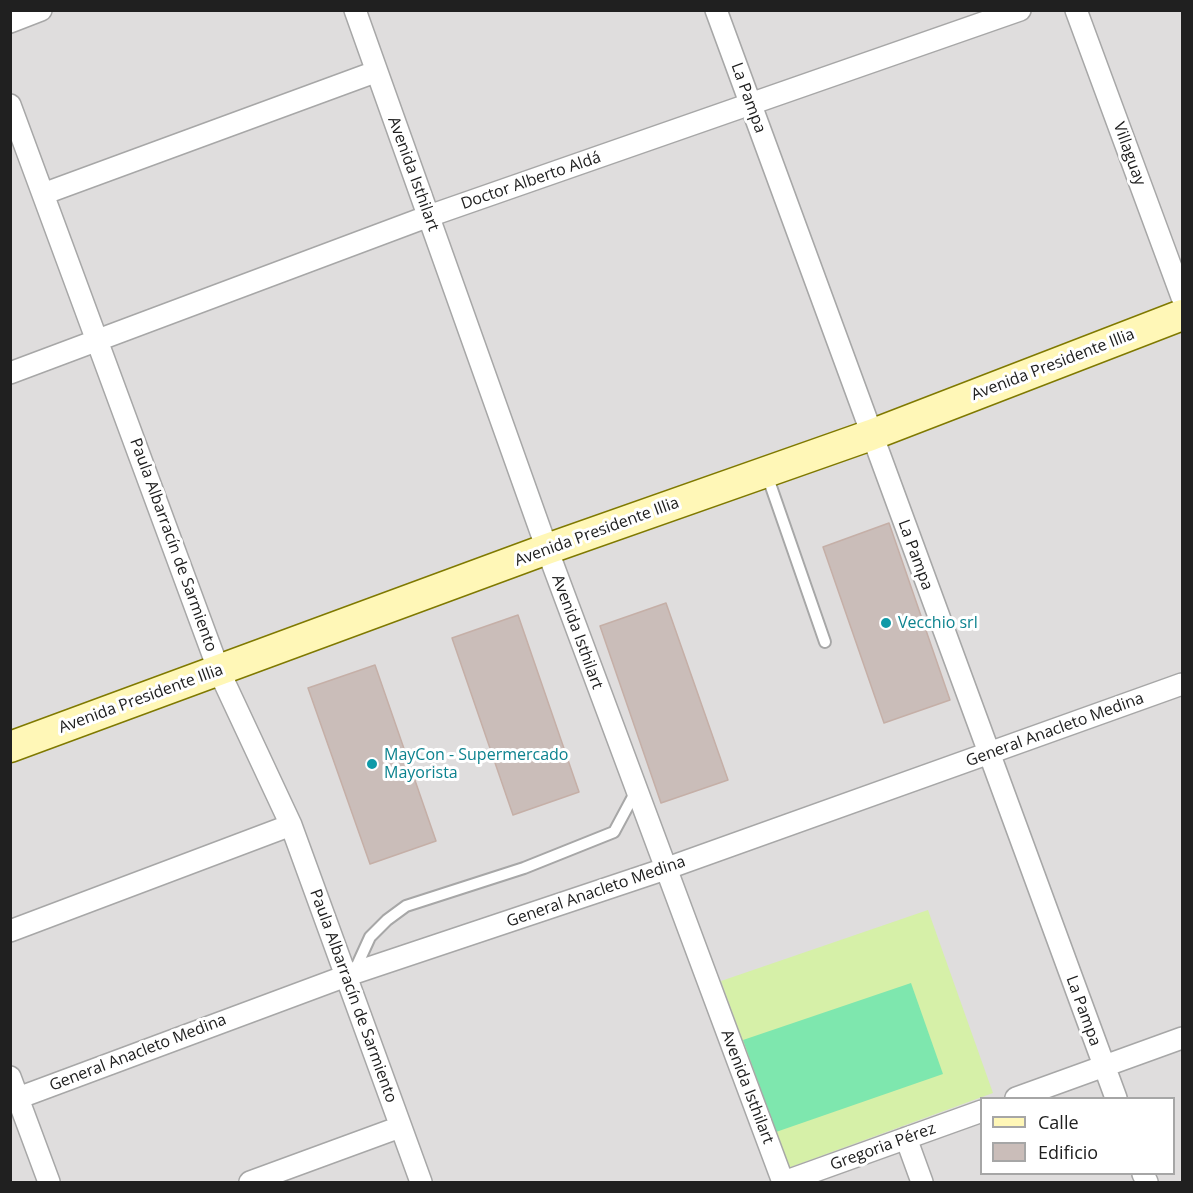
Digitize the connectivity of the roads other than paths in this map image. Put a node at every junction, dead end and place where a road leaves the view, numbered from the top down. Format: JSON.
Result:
{"nodes":[{"id":1,"x":41,"y":10,"type":"edge"},
{"id":2,"x":355,"y":10,"type":"edge"},
{"id":3,"x":716,"y":10,"type":"edge"},
{"id":4,"x":1020,"y":10,"type":"edge"},
{"id":5,"x":1076,"y":10,"type":"edge"},
{"id":6,"x":10,"y":22,"type":"edge"},
{"id":7,"x":375,"y":72,"type":"junction"},
{"id":8,"x":10,"y":105,"type":"edge"},
{"id":9,"x":751,"y":106,"type":"junction"},
{"id":10,"x":43,"y":194,"type":"junction"},
{"id":11,"x":429,"y":216,"type":"junction"},
{"id":12,"x":1182,"y":297,"type":"edge"},
{"id":13,"x":1182,"y":315,"type":"edge"},
{"id":14,"x":97,"y":341,"type":"junction"},
{"id":15,"x":10,"y":373,"type":"edge"},
{"id":16,"x":871,"y":435,"type":"junction"},
{"id":17,"x":766,"y":472,"type":"junction"},
{"id":18,"x":547,"y":549,"type":"junction"},
{"id":19,"x":825,"y":642,"type":"dead end"},
{"id":20,"x":219,"y":671,"type":"junction"},
{"id":21,"x":1182,"y":684,"type":"edge"},
{"id":22,"x":10,"y":747,"type":"edge"},
{"id":23,"x":989,"y":754,"type":"junction"},
{"id":24,"x":636,"y":791,"type":"junction"},
{"id":25,"x":291,"y":825,"type":"junction"},
{"id":26,"x":665,"y":869,"type":"junction"},
{"id":27,"x":10,"y":930,"type":"edge"},
{"id":28,"x":350,"y":974,"type":"junction"},
{"id":29,"x":1182,"y":1038,"type":"edge"},
{"id":30,"x":1104,"y":1067,"type":"junction"},
{"id":31,"x":10,"y":1077,"type":"edge"},
{"id":32,"x":1019,"y":1097,"type":"edge"},
{"id":33,"x":1116,"y":1097,"type":"edge"},
{"id":34,"x":15,"y":1099,"type":"edge"},
{"id":35,"x":980,"y":1111,"type":"edge"},
{"id":36,"x":400,"y":1127,"type":"junction"},
{"id":37,"x":906,"y":1138,"type":"junction"},
{"id":38,"x":50,"y":1182,"type":"edge"},
{"id":39,"x":250,"y":1182,"type":"edge"},
{"id":40,"x":421,"y":1182,"type":"edge"},
{"id":41,"x":783,"y":1182,"type":"edge"},
{"id":42,"x":922,"y":1182,"type":"edge"}],
"edges":[{"from":1,"to":6,"type":"street"},
{"from":2,"to":7,"type":"street","name":"Avenida Isthilart"},
{"from":3,"to":9,"type":"street","name":"La Pampa"},
{"from":4,"to":9,"type":"street","name":"Doctor Alberto Aldá"},
{"from":5,"to":12,"type":"street","name":"Villaguay"},
{"from":7,"to":10,"type":"street"},
{"from":7,"to":11,"type":"street","name":"Avenida Isthilart"},
{"from":8,"to":10,"type":"street","name":"Paula Albarracín de Sarmiento"},
{"from":9,"to":11,"type":"street","name":"Doctor Alberto Aldá"},
{"from":9,"to":16,"type":"street","name":"La Pampa"},
{"from":10,"to":14,"type":"street","name":"Paula Albarracín de Sarmiento"},
{"from":11,"to":14,"type":"street","name":"Doctor Alberto Aldá"},
{"from":11,"to":18,"type":"street","name":"Avenida Isthilart"},
{"from":13,"to":16,"type":"main road","name":"Avenida Presidente Illia"},
{"from":14,"to":15,"type":"street","name":"Doctor Alberto Aldá"},
{"from":14,"to":20,"type":"street","name":"Paula Albarracín de Sarmiento"},
{"from":16,"to":17,"type":"main road","name":"Avenida Presidente Illia"},
{"from":16,"to":23,"type":"street","name":"La Pampa"},
{"from":17,"to":18,"type":"main road","name":"Avenida Presidente Illia"},
{"from":17,"to":19,"type":"lane"},
{"from":18,"to":20,"type":"main road","name":"Avenida Presidente Illia"},
{"from":18,"to":24,"type":"street","name":"Avenida Isthilart"},
{"from":20,"to":22,"type":"main road","name":"Avenida Presidente Illia"},
{"from":20,"to":25,"type":"street","name":"Paula Albarracín de Sarmiento"},
{"from":21,"to":23,"type":"street","name":"General Anacleto Medina"},
{"from":23,"to":26,"type":"street","name":"General Anacleto Medina"},
{"from":23,"to":30,"type":"street","name":"La Pampa"},
{"from":24,"to":26,"type":"street","name":"Avenida Isthilart"},
{"from":24,"to":28,"type":"lane"},
{"from":25,"to":27,"type":"street"},
{"from":25,"to":28,"type":"street","name":"Paula Albarracín de Sarmiento"},
{"from":26,"to":28,"type":"street","name":"General Anacleto Medina"},
{"from":26,"to":41,"type":"street","name":"Avenida Isthilart"},
{"from":28,"to":34,"type":"street","name":"General Anacleto Medina"},
{"from":28,"to":36,"type":"street","name":"Paula Albarracín de Sarmiento"},
{"from":29,"to":30,"type":"street"},
{"from":30,"to":32,"type":"street"},
{"from":30,"to":33,"type":"street","name":"La Pampa"},
{"from":31,"to":34,"type":"street"},
{"from":34,"to":38,"type":"street"},
{"from":35,"to":37,"type":"street","name":"Gregoria Pérez"},
{"from":36,"to":39,"type":"street"},
{"from":36,"to":40,"type":"street","name":"Paula Albarracín de Sarmiento"},
{"from":37,"to":41,"type":"street","name":"Gregoria Pérez"},
{"from":37,"to":42,"type":"street"}]}
